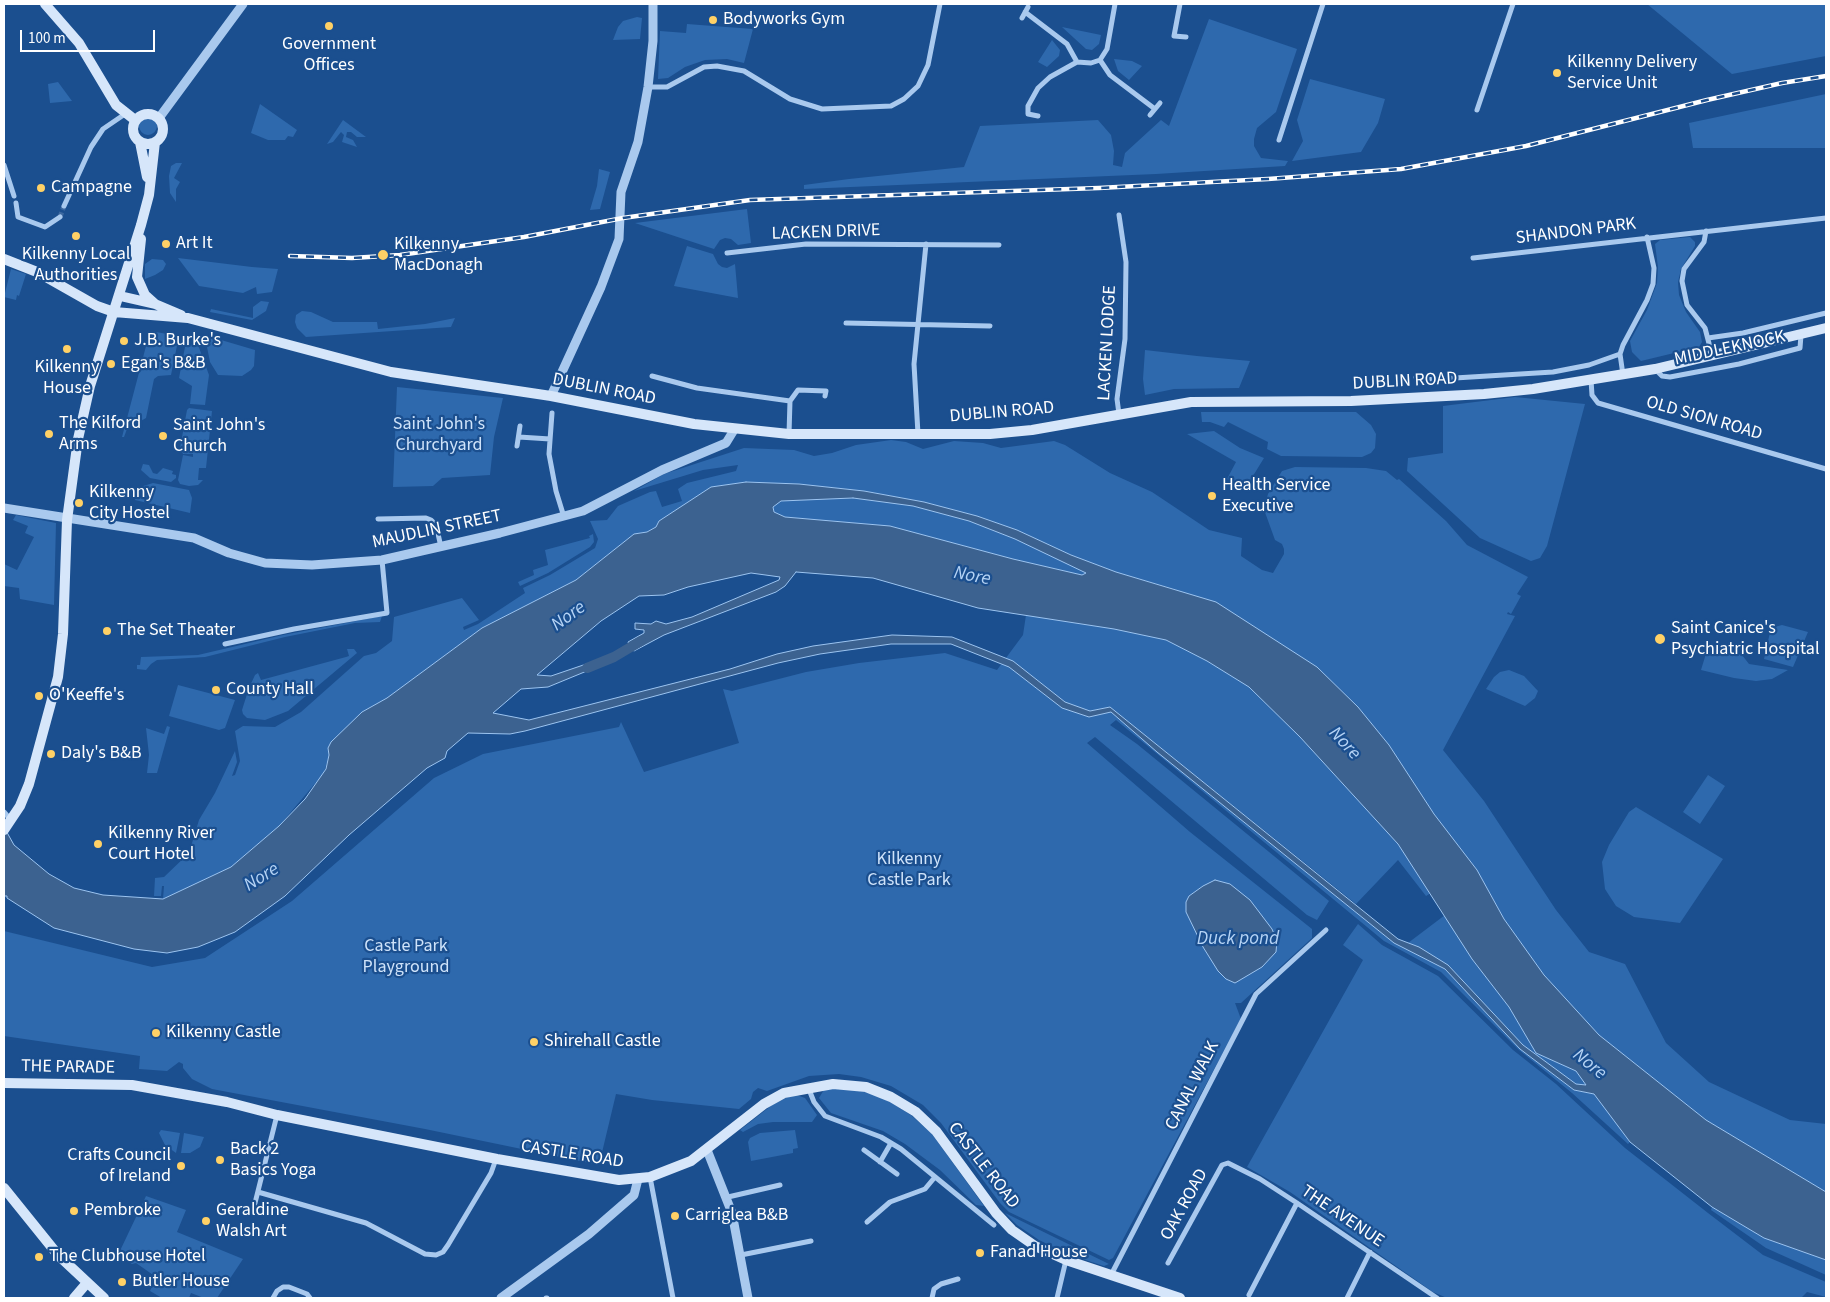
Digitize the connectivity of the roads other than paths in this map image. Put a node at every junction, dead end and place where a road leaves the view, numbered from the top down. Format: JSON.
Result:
{"nodes":[{"id":1,"x":45,"y":4,"type":"edge"},
{"id":2,"x":653,"y":4,"type":"edge"},
{"id":3,"x":940,"y":4,"type":"edge"},
{"id":4,"x":1115,"y":4,"type":"edge"},
{"id":5,"x":1180,"y":4,"type":"edge"},
{"id":6,"x":1323,"y":4,"type":"edge"},
{"id":7,"x":1513,"y":4,"type":"edge"},
{"id":8,"x":239,"y":5,"type":"edge"},
{"id":9,"x":1025,"y":12,"type":"dead end"},
{"id":10,"x":1186,"y":37,"type":"dead end"},
{"id":11,"x":1100,"y":60,"type":"junction"},
{"id":12,"x":1077,"y":62,"type":"junction"},
{"id":13,"x":648,"y":87,"type":"junction"},
{"id":14,"x":1160,"y":103,"type":"dead end"},
{"id":15,"x":1155,"y":109,"type":"junction"},
{"id":16,"x":1477,"y":110,"type":"dead end"},
{"id":17,"x":125,"y":114,"type":"junction"},
{"id":18,"x":1150,"y":115,"type":"dead end"},
{"id":19,"x":1038,"y":116,"type":"dead end"},
{"id":20,"x":159,"y":118,"type":"junction"},
{"id":21,"x":135,"y":120,"type":"junction"},
{"id":22,"x":1279,"y":140,"type":"dead end"},
{"id":23,"x":140,"y":142,"type":"junction"},
{"id":24,"x":156,"y":142,"type":"junction"},
{"id":25,"x":4,"y":165,"type":"edge"},
{"id":26,"x":149,"y":195,"type":"junction"},
{"id":27,"x":14,"y":196,"type":"dead end"},
{"id":28,"x":16,"y":203,"type":"dead end"},
{"id":29,"x":64,"y":206,"type":"tunnel mouth"},
{"id":30,"x":1119,"y":215,"type":"dead end"},
{"id":31,"x":60,"y":217,"type":"dead end"},
{"id":32,"x":1826,"y":218,"type":"edge"},
{"id":33,"x":142,"y":225,"type":"junction"},
{"id":34,"x":1706,"y":231,"type":"junction"},
{"id":35,"x":1647,"y":238,"type":"junction"},
{"id":36,"x":926,"y":244,"type":"junction"},
{"id":37,"x":999,"y":245,"type":"dead end"},
{"id":38,"x":728,"y":253,"type":"dead end"},
{"id":39,"x":1472,"y":258,"type":"dead end"},
{"id":40,"x":4,"y":259,"type":"edge"},
{"id":41,"x":120,"y":296,"type":"junction"},
{"id":42,"x":155,"y":304,"type":"junction"},
{"id":43,"x":114,"y":312,"type":"junction"},
{"id":44,"x":1826,"y":312,"type":"edge"},
{"id":45,"x":188,"y":318,"type":"junction"},
{"id":46,"x":846,"y":323,"type":"dead end"},
{"id":47,"x":918,"y":323,"type":"junction"},
{"id":48,"x":990,"y":326,"type":"dead end"},
{"id":49,"x":1825,"y":329,"type":"edge"},
{"id":50,"x":1801,"y":335,"type":"junction"},
{"id":51,"x":1708,"y":338,"type":"junction"},
{"id":52,"x":1620,"y":354,"type":"junction"},
{"id":53,"x":1712,"y":356,"type":"junction"},
{"id":54,"x":1655,"y":369,"type":"junction"},
{"id":55,"x":1623,"y":375,"type":"junction"},
{"id":56,"x":652,"y":376,"type":"dead end"},
{"id":57,"x":1416,"y":377,"type":"dead end"},
{"id":58,"x":1591,"y":380,"type":"junction"},
{"id":59,"x":552,"y":396,"type":"junction"},
{"id":60,"x":826,"y":396,"type":"dead end"},
{"id":61,"x":790,"y":401,"type":"junction"},
{"id":62,"x":552,"y":413,"type":"dead end"},
{"id":63,"x":1119,"y":414,"type":"junction"},
{"id":64,"x":520,"y":426,"type":"dead end"},
{"id":65,"x":734,"y":430,"type":"junction"},
{"id":66,"x":789,"y":434,"type":"junction"},
{"id":67,"x":918,"y":435,"type":"junction"},
{"id":68,"x":518,"y":437,"type":"junction"},
{"id":69,"x":550,"y":439,"type":"junction"},
{"id":70,"x":517,"y":446,"type":"dead end"},
{"id":71,"x":1826,"y":469,"type":"edge"},
{"id":72,"x":4,"y":508,"type":"edge"},
{"id":73,"x":564,"y":517,"type":"junction"},
{"id":74,"x":378,"y":519,"type":"dead end"},
{"id":75,"x":67,"y":520,"type":"junction"},
{"id":76,"x":441,"y":547,"type":"junction"},
{"id":77,"x":382,"y":560,"type":"junction"},
{"id":78,"x":225,"y":644,"type":"dead end"},
{"id":79,"x":6,"y":822,"type":"edge"},
{"id":80,"x":1326,"y":930,"type":"dead end"},
{"id":81,"x":4,"y":1083,"type":"edge"},
{"id":82,"x":132,"y":1085,"type":"joint"},
{"id":83,"x":808,"y":1086,"type":"junction"},
{"id":84,"x":277,"y":1115,"type":"junction"},
{"id":85,"x":891,"y":1143,"type":"junction"},
{"id":86,"x":707,"y":1150,"type":"junction"},
{"id":87,"x":864,"y":1150,"type":"dead end"},
{"id":88,"x":496,"y":1159,"type":"junction"},
{"id":89,"x":880,"y":1162,"type":"junction"},
{"id":90,"x":1228,"y":1163,"type":"joint"},
{"id":91,"x":896,"y":1174,"type":"dead end"},
{"id":92,"x":650,"y":1177,"type":"junction"},
{"id":93,"x":935,"y":1177,"type":"junction"},
{"id":94,"x":638,"y":1179,"type":"junction"},
{"id":95,"x":780,"y":1185,"type":"dead end"},
{"id":96,"x":4,"y":1188,"type":"edge"},
{"id":97,"x":258,"y":1192,"type":"junction"},
{"id":98,"x":728,"y":1198,"type":"junction"},
{"id":99,"x":1297,"y":1203,"type":"junction"},
{"id":100,"x":253,"y":1211,"type":"dead end"},
{"id":101,"x":867,"y":1222,"type":"dead end"},
{"id":102,"x":994,"y":1225,"type":"dead end"},
{"id":103,"x":811,"y":1241,"type":"dead end"},
{"id":104,"x":1370,"y":1252,"type":"junction"},
{"id":105,"x":741,"y":1255,"type":"junction"},
{"id":106,"x":1066,"y":1260,"type":"junction"},
{"id":107,"x":1168,"y":1263,"type":"dead end"},
{"id":108,"x":1111,"y":1275,"type":"junction"},
{"id":109,"x":958,"y":1279,"type":"dead end"},
{"id":110,"x":86,"y":1284,"type":"junction"},
{"id":111,"x":1249,"y":1295,"type":"dead end"},
{"id":112,"x":74,"y":1298,"type":"edge"},
{"id":113,"x":104,"y":1298,"type":"edge"},
{"id":114,"x":273,"y":1298,"type":"edge"},
{"id":115,"x":310,"y":1298,"type":"edge"},
{"id":116,"x":501,"y":1298,"type":"edge"},
{"id":117,"x":673,"y":1298,"type":"edge"},
{"id":118,"x":748,"y":1298,"type":"edge"},
{"id":119,"x":932,"y":1298,"type":"edge"},
{"id":120,"x":1057,"y":1298,"type":"edge"},
{"id":121,"x":1180,"y":1298,"type":"edge"},
{"id":122,"x":1347,"y":1298,"type":"edge"},
{"id":123,"x":1436,"y":1298,"type":"edge"}],
"edges":[{"from":1,"to":17,"type":"main road"},
{"from":2,"to":13,"type":"street"},
{"from":3,"to":13,"type":"street"},
{"from":4,"to":11,"type":"street"},
{"from":5,"to":10,"type":"street"},
{"from":6,"to":22,"type":"street"},
{"from":7,"to":16,"type":"street"},
{"from":8,"to":20,"type":"street"},
{"from":9,"to":12,"type":"street"},
{"from":11,"to":12,"type":"street"},
{"from":11,"to":15,"type":"street"},
{"from":12,"to":19,"type":"street"},
{"from":13,"to":59,"type":"street"},
{"from":14,"to":15,"type":"street"},
{"from":15,"to":18,"type":"street"},
{"from":17,"to":21,"type":"main road"},
{"from":17,"to":29,"type":"street"},
{"from":20,"to":21,"type":"main road"},
{"from":20,"to":24,"type":"main road"},
{"from":21,"to":23,"type":"main road"},
{"from":23,"to":24,"type":"main road"},
{"from":23,"to":26,"type":"main road"},
{"from":24,"to":26,"type":"main road"},
{"from":25,"to":27,"type":"street"},
{"from":26,"to":33,"type":"main road"},
{"from":28,"to":31,"type":"street"},
{"from":30,"to":63,"type":"street","name":"LACKEN LODGE"},
{"from":32,"to":34,"type":"street"},
{"from":33,"to":41,"type":"main road"},
{"from":33,"to":42,"type":"main road"},
{"from":34,"to":35,"type":"street"},
{"from":34,"to":51,"type":"street"},
{"from":35,"to":39,"type":"street","name":"SHANDON PARK"},
{"from":35,"to":52,"type":"street","name":"SHANDON PARK"},
{"from":36,"to":37,"type":"street","name":"LACKEN DRIVE"},
{"from":36,"to":38,"type":"street","name":"LACKEN DRIVE"},
{"from":36,"to":47,"type":"street"},
{"from":40,"to":43,"type":"main road","name":"DUBLIN ROAD"},
{"from":41,"to":42,"type":"main road","name":"DUBLIN ROAD"},
{"from":41,"to":43,"type":"main road"},
{"from":42,"to":45,"type":"main road","name":"DUBLIN ROAD"},
{"from":43,"to":45,"type":"main road","name":"DUBLIN ROAD"},
{"from":43,"to":75,"type":"main road"},
{"from":44,"to":51,"type":"street"},
{"from":45,"to":59,"type":"main road","name":"DUBLIN ROAD"},
{"from":46,"to":47,"type":"street"},
{"from":47,"to":48,"type":"street"},
{"from":47,"to":67,"type":"street"},
{"from":49,"to":50,"type":"main road","name":"DUBLIN ROAD"},
{"from":50,"to":53,"type":"main road","name":"DUBLIN ROAD"},
{"from":50,"to":54,"type":"street","name":"MIDDLEKNOCK"},
{"from":51,"to":53,"type":"street"},
{"from":52,"to":55,"type":"street"},
{"from":52,"to":57,"type":"street"},
{"from":53,"to":54,"type":"main road","name":"DUBLIN ROAD"},
{"from":54,"to":55,"type":"main road","name":"DUBLIN ROAD"},
{"from":55,"to":58,"type":"main road","name":"DUBLIN ROAD"},
{"from":56,"to":61,"type":"street"},
{"from":58,"to":63,"type":"main road","name":"DUBLIN ROAD"},
{"from":58,"to":71,"type":"street","name":"OLD SION ROAD"},
{"from":59,"to":65,"type":"main road","name":"DUBLIN ROAD"},
{"from":60,"to":61,"type":"street"},
{"from":61,"to":66,"type":"street"},
{"from":62,"to":69,"type":"street"},
{"from":63,"to":67,"type":"main road","name":"DUBLIN ROAD"},
{"from":64,"to":68,"type":"street"},
{"from":65,"to":66,"type":"main road","name":"DUBLIN ROAD"},
{"from":65,"to":73,"type":"street","name":"MAUDLIN STREET"},
{"from":66,"to":67,"type":"main road","name":"DUBLIN ROAD"},
{"from":68,"to":69,"type":"street"},
{"from":68,"to":70,"type":"street"},
{"from":69,"to":73,"type":"street"},
{"from":72,"to":75,"type":"street","name":"MAUDLIN STREET"},
{"from":73,"to":76,"type":"street","name":"MAUDLIN STREET"},
{"from":74,"to":76,"type":"street"},
{"from":75,"to":77,"type":"street","name":"MAUDLIN STREET"},
{"from":75,"to":79,"type":"main road"},
{"from":76,"to":77,"type":"street","name":"MAUDLIN STREET"},
{"from":77,"to":78,"type":"street"},
{"from":80,"to":108,"type":"street","name":"CANAL WALK"},
{"from":81,"to":82,"type":"main road","name":"THE PARADE"},
{"from":82,"to":84,"type":"main road","name":"CASTLE ROAD"},
{"from":83,"to":85,"type":"street"},
{"from":83,"to":86,"type":"main road","name":"CASTLE ROAD"},
{"from":83,"to":106,"type":"main road","name":"CASTLE ROAD"},
{"from":84,"to":88,"type":"main road","name":"CASTLE ROAD"},
{"from":84,"to":97,"type":"street"},
{"from":85,"to":89,"type":"street"},
{"from":85,"to":93,"type":"street"},
{"from":86,"to":92,"type":"main road","name":"CASTLE ROAD"},
{"from":86,"to":98,"type":"street"},
{"from":87,"to":89,"type":"street"},
{"from":88,"to":94,"type":"main road","name":"CASTLE ROAD"},
{"from":88,"to":97,"type":"street"},
{"from":89,"to":91,"type":"street"},
{"from":90,"to":99,"type":"street","name":"THE AVENUE"},
{"from":90,"to":107,"type":"street","name":"OAK ROAD"},
{"from":92,"to":94,"type":"main road","name":"CASTLE ROAD"},
{"from":92,"to":117,"type":"street"},
{"from":93,"to":101,"type":"street"},
{"from":93,"to":102,"type":"street"},
{"from":94,"to":116,"type":"street"},
{"from":95,"to":98,"type":"street"},
{"from":96,"to":110,"type":"main road"},
{"from":97,"to":100,"type":"street"},
{"from":98,"to":105,"type":"street"},
{"from":99,"to":104,"type":"street","name":"THE AVENUE"},
{"from":99,"to":111,"type":"street"},
{"from":103,"to":105,"type":"street"},
{"from":104,"to":122,"type":"street"},
{"from":104,"to":123,"type":"street","name":"THE AVENUE"},
{"from":105,"to":118,"type":"street"},
{"from":106,"to":108,"type":"main road","name":"CASTLE ROAD"},
{"from":106,"to":120,"type":"street"},
{"from":108,"to":121,"type":"main road","name":"CASTLE ROAD"},
{"from":109,"to":119,"type":"street"},
{"from":110,"to":112,"type":"main road"},
{"from":110,"to":113,"type":"main road"},
{"from":114,"to":115,"type":"street"}]}
